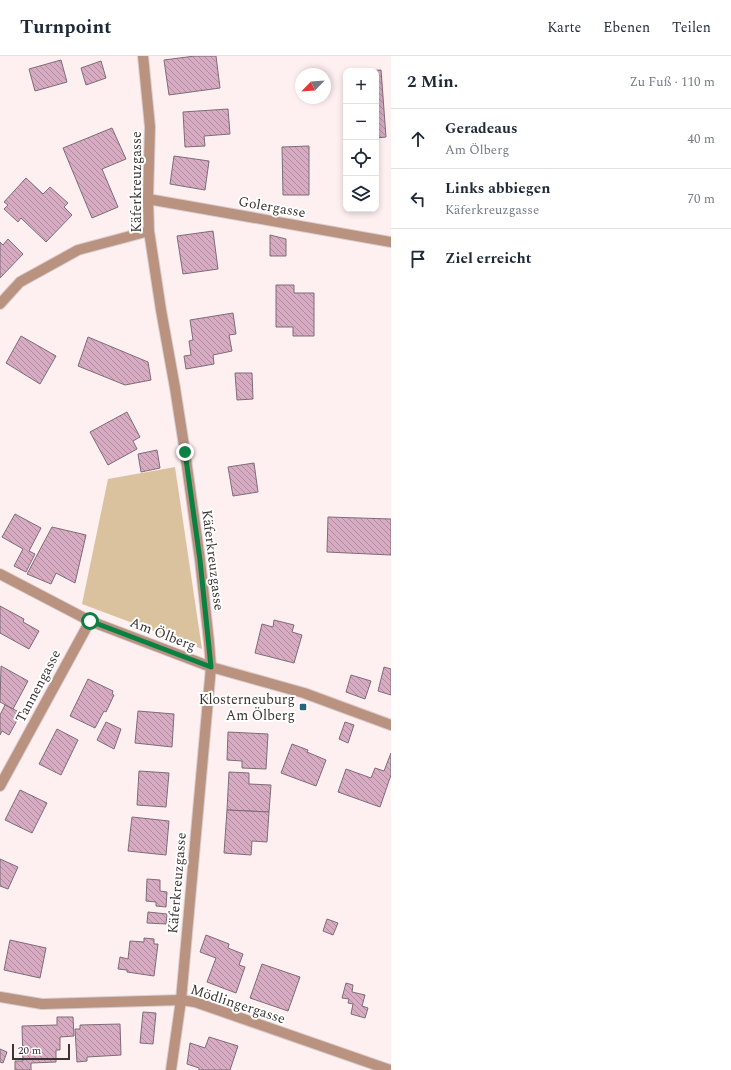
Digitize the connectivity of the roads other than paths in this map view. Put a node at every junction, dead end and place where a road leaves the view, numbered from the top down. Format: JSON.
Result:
{"nodes":[{"id":1,"x":143,"y":56,"type":"edge"},
{"id":2,"x":148,"y":199,"type":"junction"},
{"id":3,"x":149,"y":231,"type":"junction"},
{"id":4,"x":391,"y":242,"type":"edge"},
{"id":5,"x":0,"y":304,"type":"edge"},
{"id":6,"x":0,"y":574,"type":"edge"},
{"id":7,"x":90,"y":621,"type":"junction"},
{"id":8,"x":211,"y":667,"type":"junction"},
{"id":9,"x":391,"y":725,"type":"edge"},
{"id":10,"x":0,"y":786,"type":"edge"},
{"id":11,"x":0,"y":997,"type":"edge"},
{"id":12,"x":181,"y":1000,"type":"junction"},
{"id":13,"x":171,"y":1070,"type":"edge"},
{"id":14,"x":390,"y":1070,"type":"edge"}],
"edges":[{"from":1,"to":2,"type":"street","name":"Käferkreuzgasse"},
{"from":2,"to":3,"type":"street","name":"Käferkreuzgasse"},
{"from":2,"to":4,"type":"street","name":"Golergasse"},
{"from":3,"to":5,"type":"street"},
{"from":3,"to":8,"type":"street","name":"Käferkreuzgasse"},
{"from":6,"to":7,"type":"street","name":"Am Ölberg"},
{"from":7,"to":8,"type":"street","name":"Am Ölberg"},
{"from":7,"to":10,"type":"street","name":"Tannengasse"},
{"from":8,"to":9,"type":"street","name":"Am Ölberg"},
{"from":8,"to":12,"type":"street","name":"Käferkreuzgasse"},
{"from":11,"to":12,"type":"street","name":"Mödlingergasse"},
{"from":12,"to":13,"type":"street","name":"Käferkreuzgasse"},
{"from":12,"to":14,"type":"street","name":"Mödlingergasse"}]}
